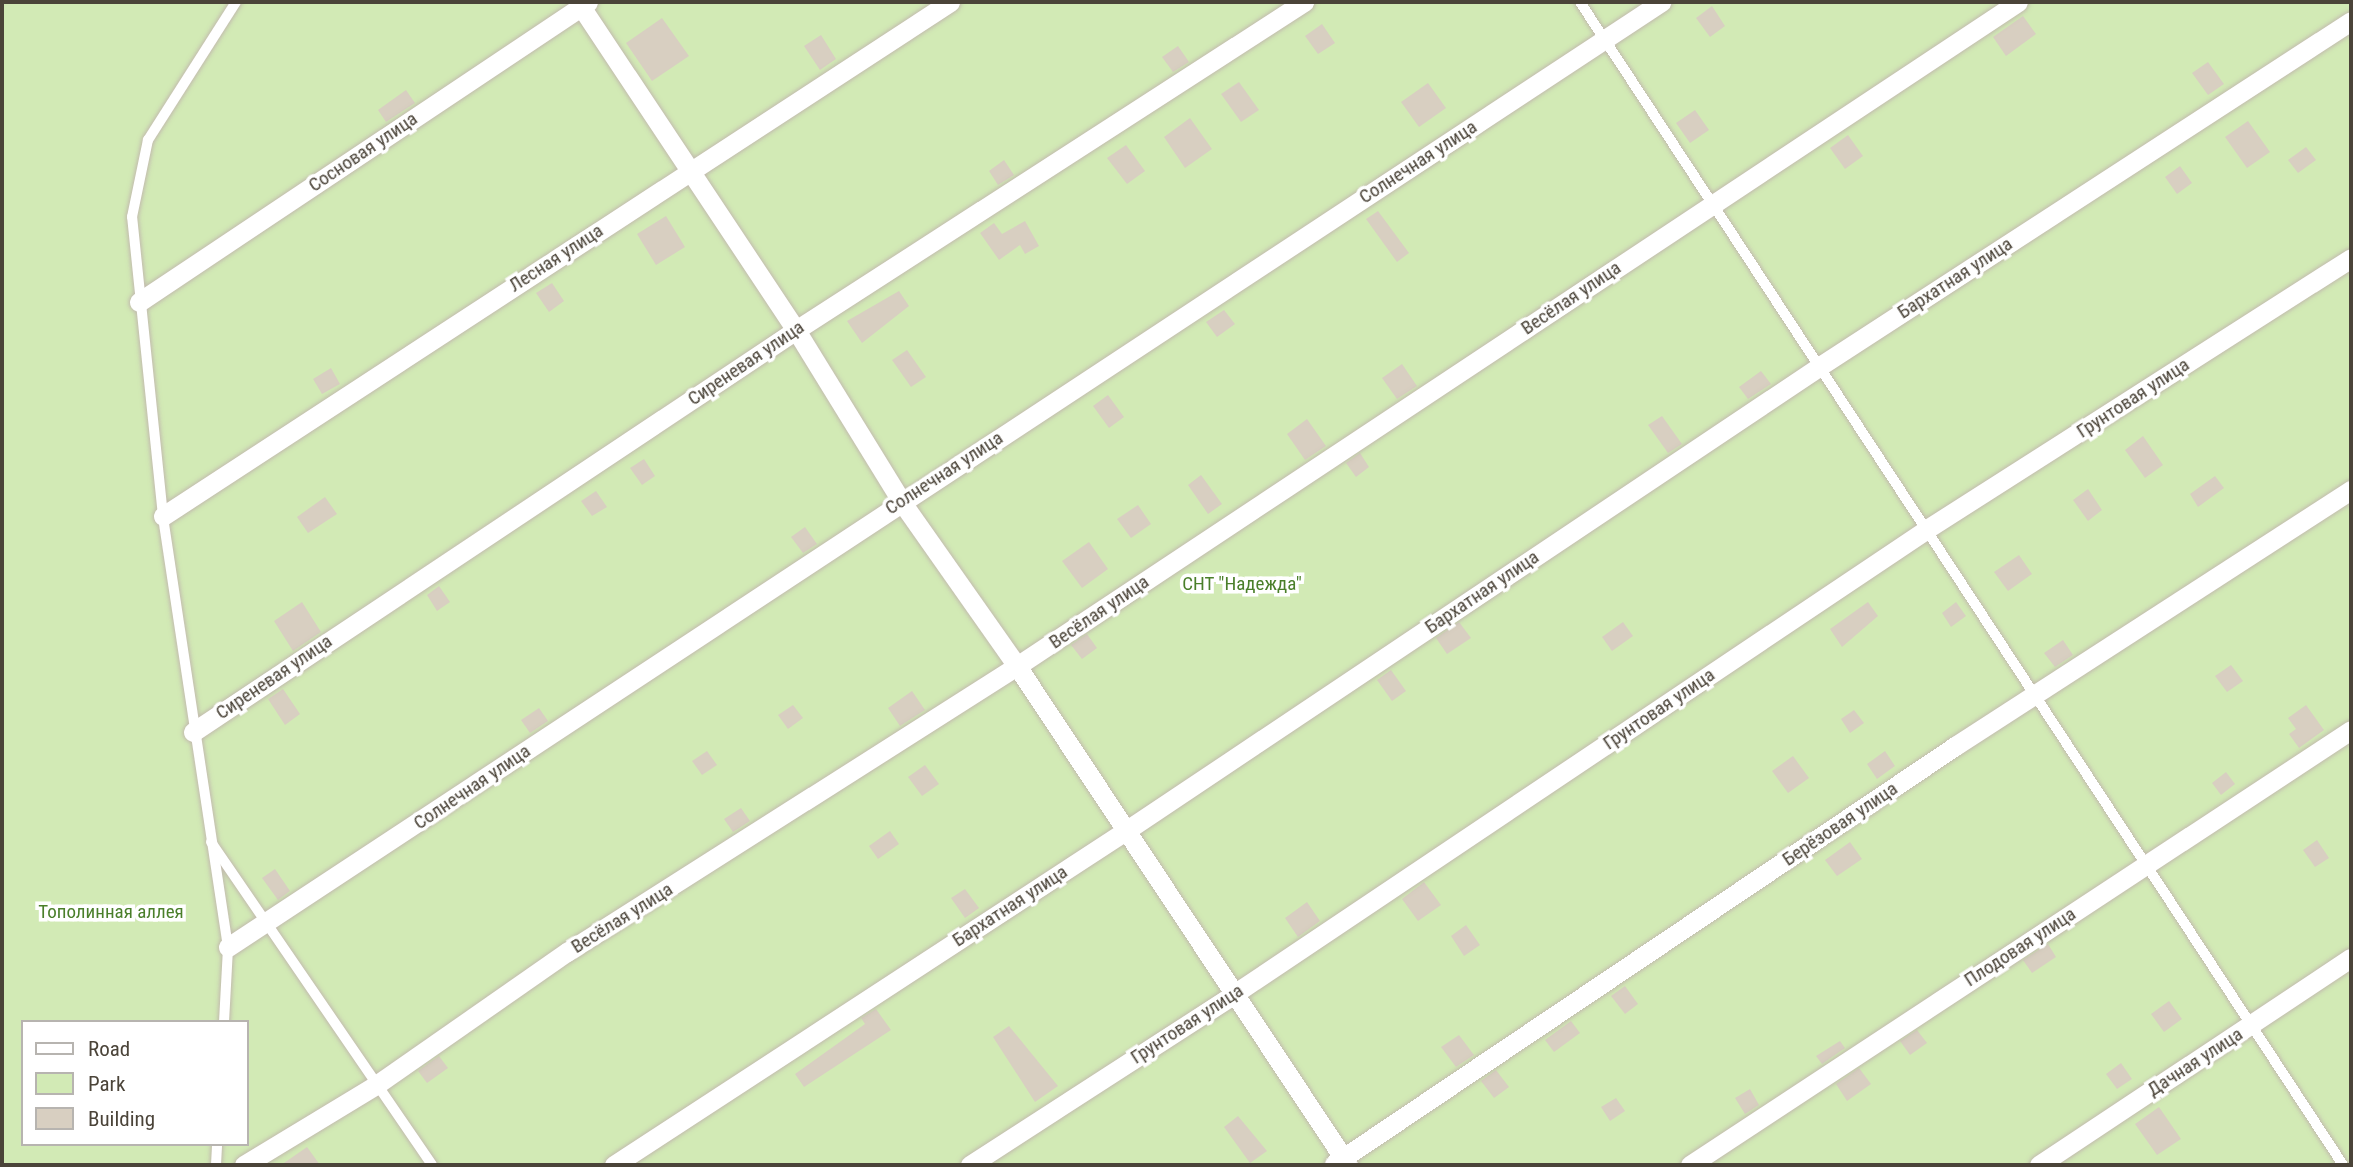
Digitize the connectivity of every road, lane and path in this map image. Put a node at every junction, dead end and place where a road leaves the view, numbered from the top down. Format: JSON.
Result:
{"nodes":[{"id":1,"x":236,"y":2,"type":"edge"},
{"id":2,"x":950,"y":2,"type":"edge"},
{"id":3,"x":1304,"y":2,"type":"edge"},
{"id":4,"x":1580,"y":2,"type":"edge"},
{"id":5,"x":1661,"y":2,"type":"edge"},
{"id":6,"x":2018,"y":2,"type":"edge"},
{"id":7,"x":582,"y":3,"type":"edge"},
{"id":8,"x":2351,"y":21,"type":"edge"},
{"id":9,"x":1605,"y":39,"type":"junction"},
{"id":10,"x":689,"y":171,"type":"junction"},
{"id":11,"x":1713,"y":203,"type":"junction"},
{"id":12,"x":2351,"y":258,"type":"edge"},
{"id":13,"x":139,"y":302,"type":"junction"},
{"id":14,"x":796,"y":330,"type":"junction"},
{"id":15,"x":1820,"y":366,"type":"junction"},
{"id":16,"x":2351,"y":490,"type":"edge"},
{"id":17,"x":901,"y":501,"type":"junction"},
{"id":18,"x":163,"y":516,"type":"junction"},
{"id":19,"x":1927,"y":529,"type":"junction"},
{"id":20,"x":1017,"y":666,"type":"junction"},
{"id":21,"x":2035,"y":696,"type":"junction"},
{"id":22,"x":2351,"y":730,"type":"edge"},
{"id":23,"x":193,"y":732,"type":"junction"},
{"id":24,"x":1127,"y":830,"type":"junction"},
{"id":25,"x":209,"y":838,"type":"junction"},
{"id":26,"x":2148,"y":863,"type":"junction"},
{"id":27,"x":268,"y":923,"type":"junction"},
{"id":28,"x":228,"y":947,"type":"junction"},
{"id":29,"x":2351,"y":958,"type":"edge"},
{"id":30,"x":1234,"y":994,"type":"junction"},
{"id":31,"x":224,"y":1020,"type":"edge"},
{"id":32,"x":2249,"y":1026,"type":"junction"},
{"id":33,"x":376,"y":1085,"type":"junction"},
{"id":34,"x":217,"y":1146,"type":"edge"},
{"id":35,"x":1341,"y":1163,"type":"edge"},
{"id":36,"x":216,"y":1165,"type":"edge"},
{"id":37,"x":244,"y":1165,"type":"edge"},
{"id":38,"x":432,"y":1165,"type":"edge"},
{"id":39,"x":614,"y":1165,"type":"edge"},
{"id":40,"x":970,"y":1165,"type":"edge"},
{"id":41,"x":1690,"y":1165,"type":"edge"},
{"id":42,"x":2039,"y":1165,"type":"edge"},
{"id":43,"x":2343,"y":1165,"type":"edge"}],
"edges":[{"from":1,"to":13,"type":"lane"},
{"from":2,"to":10,"type":"street","name":"Лесная улица"},
{"from":3,"to":14,"type":"street","name":"Сиреневая улица"},
{"from":4,"to":9,"type":"lane"},
{"from":5,"to":9,"type":"street","name":"Солнечная улица"},
{"from":6,"to":11,"type":"street","name":"Весёлая улица"},
{"from":7,"to":10,"type":"street"},
{"from":7,"to":13,"type":"street","name":"Сосновая улица"},
{"from":8,"to":15,"type":"street","name":"Бархатная улица"},
{"from":9,"to":11,"type":"lane"},
{"from":9,"to":17,"type":"street","name":"Солнечная улица"},
{"from":10,"to":14,"type":"street"},
{"from":10,"to":18,"type":"street","name":"Лесная улица"},
{"from":11,"to":15,"type":"lane"},
{"from":11,"to":20,"type":"street","name":"Весёлая улица"},
{"from":12,"to":19,"type":"street","name":"Грунтовая улица"},
{"from":13,"to":18,"type":"lane"},
{"from":14,"to":17,"type":"street"},
{"from":14,"to":23,"type":"street","name":"Сиреневая улица"},
{"from":15,"to":19,"type":"lane"},
{"from":15,"to":24,"type":"street","name":"Бархатная улица"},
{"from":16,"to":21,"type":"street","name":"Берёзовая улица"},
{"from":17,"to":20,"type":"street"},
{"from":17,"to":27,"type":"street","name":"Солнечная улица"},
{"from":18,"to":23,"type":"lane"},
{"from":19,"to":21,"type":"lane"},
{"from":19,"to":30,"type":"street","name":"Грунтовая улица"},
{"from":20,"to":24,"type":"street"},
{"from":20,"to":33,"type":"street","name":"Весёлая улица"},
{"from":21,"to":26,"type":"lane"},
{"from":21,"to":35,"type":"street","name":"Берёзовая улица"},
{"from":22,"to":26,"type":"street","name":"Плодовая улица"},
{"from":23,"to":25,"type":"lane"},
{"from":24,"to":30,"type":"street"},
{"from":24,"to":39,"type":"street","name":"Бархатная улица"},
{"from":25,"to":27,"type":"lane"},
{"from":25,"to":28,"type":"lane"},
{"from":26,"to":32,"type":"lane"},
{"from":26,"to":41,"type":"street","name":"Плодовая улица"},
{"from":27,"to":28,"type":"street","name":"Солнечная улица"},
{"from":27,"to":33,"type":"lane"},
{"from":28,"to":31,"type":"lane"},
{"from":29,"to":32,"type":"street","name":"Дачная улица"},
{"from":30,"to":35,"type":"street"},
{"from":30,"to":40,"type":"street","name":"Грунтовая улица"},
{"from":32,"to":42,"type":"street","name":"Дачная улица"},
{"from":32,"to":43,"type":"lane"},
{"from":33,"to":37,"type":"street","name":"Весёлая улица"},
{"from":33,"to":38,"type":"lane"},
{"from":34,"to":36,"type":"lane"}]}
